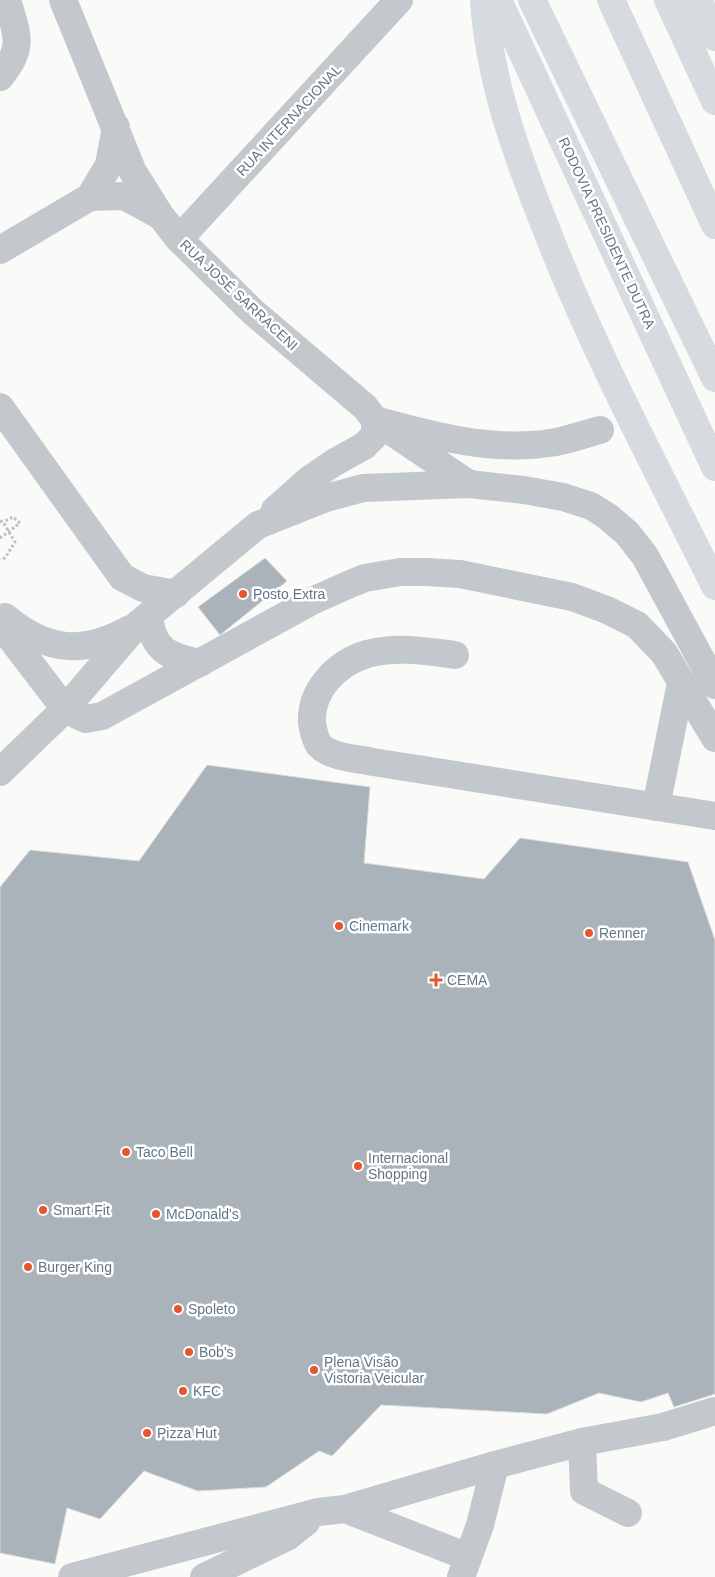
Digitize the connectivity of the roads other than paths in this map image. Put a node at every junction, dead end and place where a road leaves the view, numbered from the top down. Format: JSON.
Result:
{"nodes":[{"id":1,"x":7,"y":0,"type":"edge"},
{"id":2,"x":63,"y":0,"type":"edge"},
{"id":3,"x":399,"y":0,"type":"edge"},
{"id":4,"x":484,"y":0,"type":"edge"},
{"id":5,"x":498,"y":0,"type":"edge"},
{"id":6,"x":532,"y":0,"type":"edge"},
{"id":7,"x":611,"y":0,"type":"edge"},
{"id":8,"x":698,"y":0,"type":"edge"},
{"id":9,"x":673,"y":9,"type":"edge"},
{"id":10,"x":715,"y":37,"type":"edge"},
{"id":11,"x":715,"y":52,"type":"edge"},
{"id":12,"x":0,"y":77,"type":"edge"},
{"id":13,"x":715,"y":101,"type":"edge"},
{"id":14,"x":116,"y":125,"type":"junction"},
{"id":15,"x":90,"y":197,"type":"junction"},
{"id":16,"x":160,"y":216,"type":"junction"},
{"id":17,"x":715,"y":225,"type":"edge"},
{"id":18,"x":179,"y":239,"type":"junction"},
{"id":19,"x":0,"y":250,"type":"edge"},
{"id":20,"x":715,"y":378,"type":"edge"},
{"id":21,"x":0,"y":407,"type":"edge"},
{"id":22,"x":375,"y":420,"type":"junction"},
{"id":23,"x":600,"y":430,"type":"dead end"},
{"id":24,"x":715,"y":467,"type":"edge"},
{"id":25,"x":469,"y":484,"type":"junction"},
{"id":26,"x":258,"y":525,"type":"junction"},
{"id":27,"x":715,"y":586,"type":"edge"},
{"id":28,"x":176,"y":594,"type":"junction"},
{"id":29,"x":0,"y":613,"type":"edge"},
{"id":30,"x":143,"y":621,"type":"junction"},
{"id":31,"x":0,"y":624,"type":"edge"},
{"id":32,"x":455,"y":655,"type":"dead end"},
{"id":33,"x":200,"y":663,"type":"junction"},
{"id":34,"x":681,"y":683,"type":"junction"},
{"id":35,"x":715,"y":684,"type":"edge"},
{"id":36,"x":65,"y":709,"type":"junction"},
{"id":37,"x":715,"y":738,"type":"edge"},
{"id":38,"x":0,"y":772,"type":"edge"},
{"id":39,"x":656,"y":807,"type":"junction"},
{"id":40,"x":715,"y":816,"type":"edge"},
{"id":41,"x":715,"y":1411,"type":"edge"},
{"id":42,"x":582,"y":1442,"type":"junction"},
{"id":43,"x":495,"y":1465,"type":"junction"},
{"id":44,"x":345,"y":1509,"type":"junction"},
{"id":45,"x":318,"y":1512,"type":"junction"},
{"id":46,"x":628,"y":1513,"type":"dead end"},
{"id":47,"x":465,"y":1567,"type":"edge"},
{"id":48,"x":72,"y":1577,"type":"edge"},
{"id":49,"x":204,"y":1577,"type":"edge"}],
"edges":[{"from":1,"to":12,"type":"street"},
{"from":2,"to":14,"type":"street","name":"RUA JOSÉ SARRACENI"},
{"from":3,"to":18,"type":"street","name":"RUA INTERNACIONAL"},
{"from":4,"to":27,"type":"main road"},
{"from":5,"to":24,"type":"main road","name":"RODOVIA PRESIDENTE DUTRA"},
{"from":6,"to":20,"type":"main road"},
{"from":7,"to":17,"type":"main road"},
{"from":8,"to":10,"type":"main road"},
{"from":9,"to":11,"type":"main road"},
{"from":9,"to":13,"type":"main road"},
{"from":14,"to":15,"type":"street"},
{"from":14,"to":16,"type":"street","name":"RUA JOSÉ SARRACENI"},
{"from":15,"to":16,"type":"street"},
{"from":15,"to":19,"type":"street"},
{"from":16,"to":18,"type":"street","name":"RUA JOSÉ SARRACENI"},
{"from":18,"to":22,"type":"street","name":"RUA JOSÉ SARRACENI"},
{"from":21,"to":28,"type":"street"},
{"from":22,"to":23,"type":"street"},
{"from":22,"to":25,"type":"street","name":"RUA JOSÉ SARRACENI"},
{"from":22,"to":26,"type":"street"},
{"from":25,"to":26,"type":"street"},
{"from":25,"to":35,"type":"street"},
{"from":26,"to":28,"type":"street"},
{"from":28,"to":30,"type":"street"},
{"from":29,"to":30,"type":"street"},
{"from":30,"to":33,"type":"street"},
{"from":30,"to":36,"type":"street"},
{"from":31,"to":36,"type":"street"},
{"from":32,"to":39,"type":"street"},
{"from":33,"to":34,"type":"street"},
{"from":33,"to":36,"type":"street"},
{"from":34,"to":37,"type":"street"},
{"from":34,"to":39,"type":"street"},
{"from":36,"to":38,"type":"street"},
{"from":39,"to":40,"type":"street"},
{"from":41,"to":42,"type":"street"},
{"from":42,"to":43,"type":"street"},
{"from":42,"to":46,"type":"street"},
{"from":43,"to":44,"type":"street"},
{"from":43,"to":47,"type":"street"},
{"from":44,"to":45,"type":"street"},
{"from":44,"to":47,"type":"street"},
{"from":45,"to":48,"type":"street"},
{"from":45,"to":49,"type":"street"}]}
